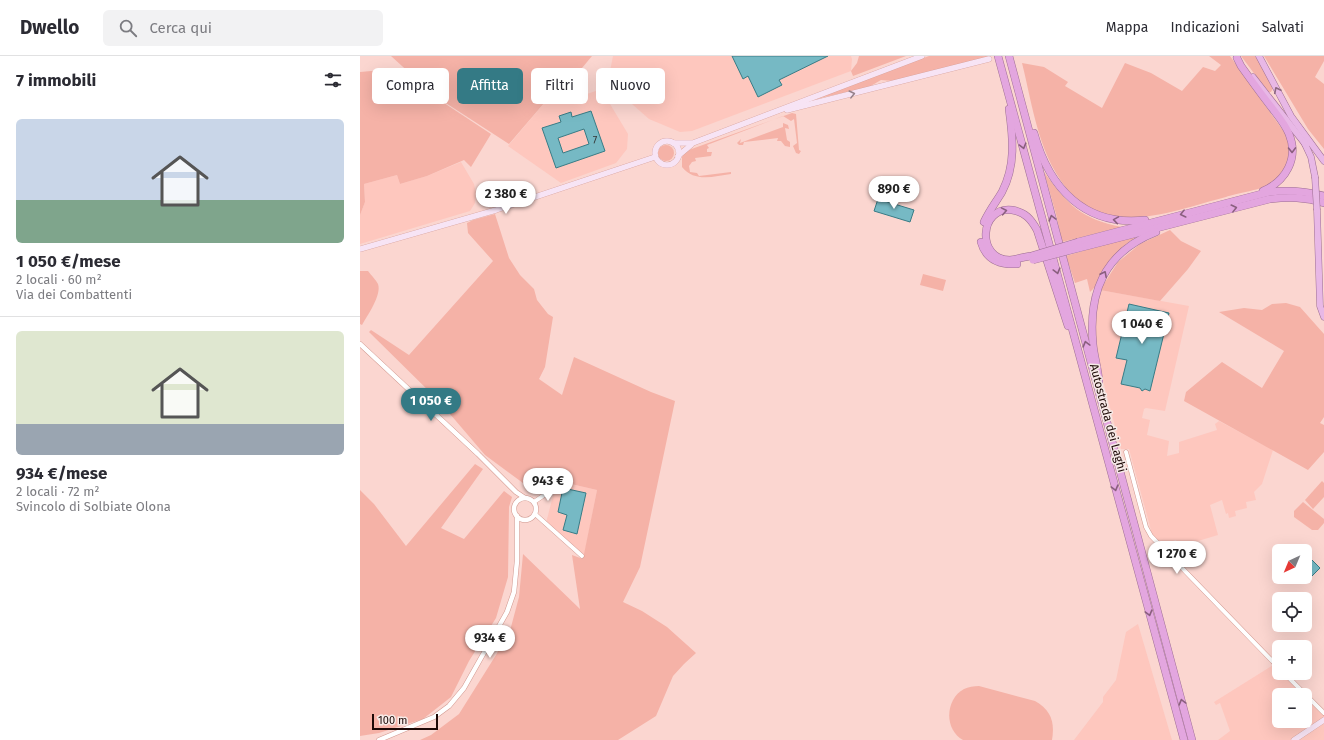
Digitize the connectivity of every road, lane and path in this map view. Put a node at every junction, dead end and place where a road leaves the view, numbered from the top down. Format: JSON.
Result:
{"nodes":[{"id":1,"x":922,"y":56,"type":"edge"},
{"id":2,"x":998,"y":56,"type":"edge"},
{"id":3,"x":1009,"y":56,"type":"edge"},
{"id":4,"x":1258,"y":56,"type":"edge"},
{"id":5,"x":1236,"y":57,"type":"edge"},
{"id":6,"x":989,"y":59,"type":"dead end"},
{"id":7,"x":1015,"y":78,"type":"junction"},
{"id":8,"x":1005,"y":81,"type":"junction"},
{"id":9,"x":769,"y":115,"type":"junction"},
{"id":10,"x":1296,"y":124,"type":"junction"},
{"id":11,"x":673,"y":143,"type":"junction"},
{"id":12,"x":693,"y":143,"type":"junction"},
{"id":13,"x":1306,"y":145,"type":"junction"},
{"id":14,"x":678,"y":156,"type":"junction"},
{"id":15,"x":655,"y":157,"type":"junction"},
{"id":16,"x":1324,"y":161,"type":"edge"},
{"id":17,"x":1324,"y":196,"type":"edge"},
{"id":18,"x":1248,"y":197,"type":"junction"},
{"id":19,"x":1324,"y":203,"type":"edge"},
{"id":20,"x":1169,"y":217,"type":"junction"},
{"id":21,"x":1196,"y":218,"type":"junction"},
{"id":22,"x":1078,"y":245,"type":"junction"},
{"id":23,"x":360,"y":249,"type":"edge"},
{"id":24,"x":1032,"y":258,"type":"junction"},
{"id":25,"x":1324,"y":317,"type":"edge"},
{"id":26,"x":1076,"y":342,"type":"junction"},
{"id":27,"x":360,"y":344,"type":"edge"},
{"id":28,"x":1103,"y":408,"type":"junction"},
{"id":29,"x":1126,"y":452,"type":"dead end"},
{"id":30,"x":512,"y":488,"type":"junction"},
{"id":31,"x":553,"y":489,"type":"dead end"},
{"id":32,"x":525,"y":498,"type":"junction"},
{"id":33,"x":534,"y":502,"type":"junction"},
{"id":34,"x":516,"y":503,"type":"junction"},
{"id":35,"x":535,"y":514,"type":"junction"},
{"id":36,"x":517,"y":516,"type":"junction"},
{"id":37,"x":527,"y":520,"type":"junction"},
{"id":38,"x":518,"y":531,"type":"junction"},
{"id":39,"x":582,"y":556,"type":"dead end"},
{"id":40,"x":1272,"y":661,"type":"edge"},
{"id":41,"x":1291,"y":680,"type":"edge"},
{"id":42,"x":1324,"y":712,"type":"edge"},
{"id":43,"x":1324,"y":720,"type":"edge"},
{"id":44,"x":389,"y":735,"type":"junction"},
{"id":45,"x":379,"y":740,"type":"edge"},
{"id":46,"x":385,"y":740,"type":"edge"},
{"id":47,"x":1184,"y":740,"type":"edge"},
{"id":48,"x":1192,"y":740,"type":"edge"},
{"id":49,"x":1294,"y":740,"type":"edge"}],
"edges":[{"from":1,"to":9,"type":"main road"},
{"from":2,"to":8,"type":"highway","name":"Autostrada dei Laghi"},
{"from":3,"to":7,"type":"highway","name":"Autostrada dei Laghi"},
{"from":10,"to":4,"type":"highway","one_way":true},
{"from":5,"to":13,"type":"highway"},
{"from":5,"to":18,"type":"highway","one_way":true},
{"from":9,"to":6,"type":"main road","one_way":true},
{"from":20,"to":7,"type":"highway","one_way":true},
{"from":28,"to":7,"type":"highway","name":"Autostrada dei Laghi","one_way":true},
{"from":8,"to":24,"type":"highway"},
{"from":8,"to":26,"type":"highway","name":"Autostrada dei Laghi","one_way":true},
{"from":9,"to":12,"type":"main road"},
{"from":10,"to":13,"type":"highway"},
{"from":10,"to":16,"type":"highway"},
{"from":11,"to":12,"type":"main road"},
{"from":11,"to":14,"type":"main road"},
{"from":11,"to":15,"type":"main road"},
{"from":12,"to":14,"type":"main road"},
{"from":13,"to":25,"type":"highway","bridge":true},
{"from":14,"to":15,"type":"main road"},
{"from":15,"to":23,"type":"main road"},
{"from":17,"to":18,"type":"highway"},
{"from":18,"to":20,"type":"highway","one_way":true},
{"from":21,"to":19,"type":"highway","one_way":true},
{"from":20,"to":22,"type":"highway"},
{"from":21,"to":22,"type":"highway"},
{"from":28,"to":21,"type":"highway","one_way":true},
{"from":22,"to":24,"type":"highway","bridge":true},
{"from":24,"to":26,"type":"highway","one_way":true},
{"from":26,"to":47,"type":"highway","name":"Autostrada dei Laghi","one_way":true},
{"from":27,"to":30,"type":"street"},
{"from":48,"to":28,"type":"highway","name":"Autostrada dei Laghi","one_way":true},
{"from":29,"to":40,"type":"street"},
{"from":30,"to":32,"type":"street"},
{"from":30,"to":34,"type":"street"},
{"from":31,"to":33,"type":"street"},
{"from":32,"to":33,"type":"street"},
{"from":32,"to":34,"type":"street"},
{"from":33,"to":35,"type":"street"},
{"from":34,"to":36,"type":"street"},
{"from":35,"to":37,"type":"street"},
{"from":35,"to":39,"type":"street"},
{"from":36,"to":37,"type":"street"},
{"from":36,"to":38,"type":"street"},
{"from":37,"to":38,"type":"street"},
{"from":38,"to":44,"type":"street"},
{"from":41,"to":42,"type":"street"},
{"from":43,"to":49,"type":"main road"},
{"from":44,"to":45,"type":"street"},
{"from":44,"to":46,"type":"street"}]}
